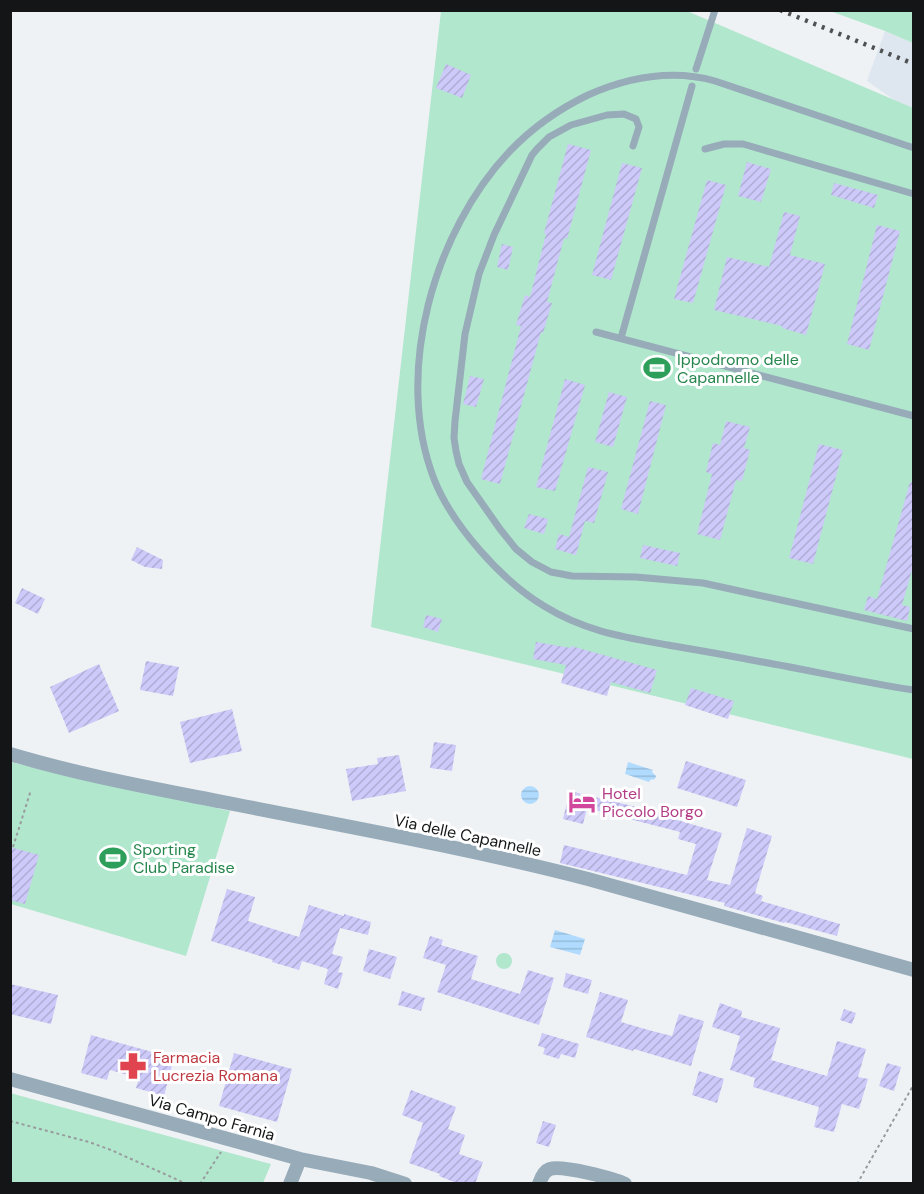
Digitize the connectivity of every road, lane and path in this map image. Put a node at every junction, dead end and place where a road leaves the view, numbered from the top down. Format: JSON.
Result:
{"nodes":[{"id":1,"x":715,"y":10,"type":"edge"},
{"id":2,"x":696,"y":69,"type":"dead end"},
{"id":3,"x":692,"y":86,"type":"dead end"},
{"id":4,"x":633,"y":146,"type":"dead end"},
{"id":5,"x":914,"y":148,"type":"edge"},
{"id":6,"x":705,"y":149,"type":"dead end"},
{"id":7,"x":914,"y":194,"type":"edge"},
{"id":8,"x":596,"y":332,"type":"dead end"},
{"id":9,"x":621,"y":338,"type":"junction"},
{"id":10,"x":914,"y":416,"type":"edge"},
{"id":11,"x":914,"y":629,"type":"edge"},
{"id":12,"x":914,"y":690,"type":"edge"},
{"id":13,"x":10,"y":753,"type":"edge"},
{"id":14,"x":31,"y":790,"type":"dead end"},
{"id":15,"x":13,"y":847,"type":"dead end"},
{"id":16,"x":914,"y":970,"type":"edge"},
{"id":17,"x":10,"y":1079,"type":"edge"},
{"id":18,"x":914,"y":1084,"type":"edge"},
{"id":19,"x":10,"y":1121,"type":"edge"},
{"id":20,"x":228,"y":1139,"type":"junction"},
{"id":21,"x":300,"y":1159,"type":"junction"},
{"id":22,"x":187,"y":1184,"type":"edge"},
{"id":23,"x":200,"y":1184,"type":"edge"},
{"id":24,"x":290,"y":1184,"type":"edge"},
{"id":25,"x":405,"y":1184,"type":"edge"},
{"id":26,"x":539,"y":1184,"type":"edge"},
{"id":27,"x":625,"y":1184,"type":"edge"},
{"id":28,"x":857,"y":1184,"type":"edge"}],
"edges":[{"from":1,"to":2,"type":"lane"},
{"from":3,"to":9,"type":"lane"},
{"from":4,"to":11,"type":"lane"},
{"from":5,"to":12,"type":"lane"},
{"from":6,"to":7,"type":"lane"},
{"from":8,"to":9,"type":"lane"},
{"from":9,"to":10,"type":"lane"},
{"from":13,"to":16,"type":"street","name":"Via delle Capannelle"},
{"from":14,"to":15,"type":"path"},
{"from":17,"to":20,"type":"street","name":"Via Campo Farnia"},
{"from":18,"to":28,"type":"path"},
{"from":19,"to":22,"type":"path"},
{"from":20,"to":21,"type":"street","name":"Via Campo Farnia"},
{"from":20,"to":23,"type":"path"},
{"from":21,"to":24,"type":"street"},
{"from":21,"to":25,"type":"street","name":"Via Campo Farnia"},
{"from":26,"to":27,"type":"street"}]}
